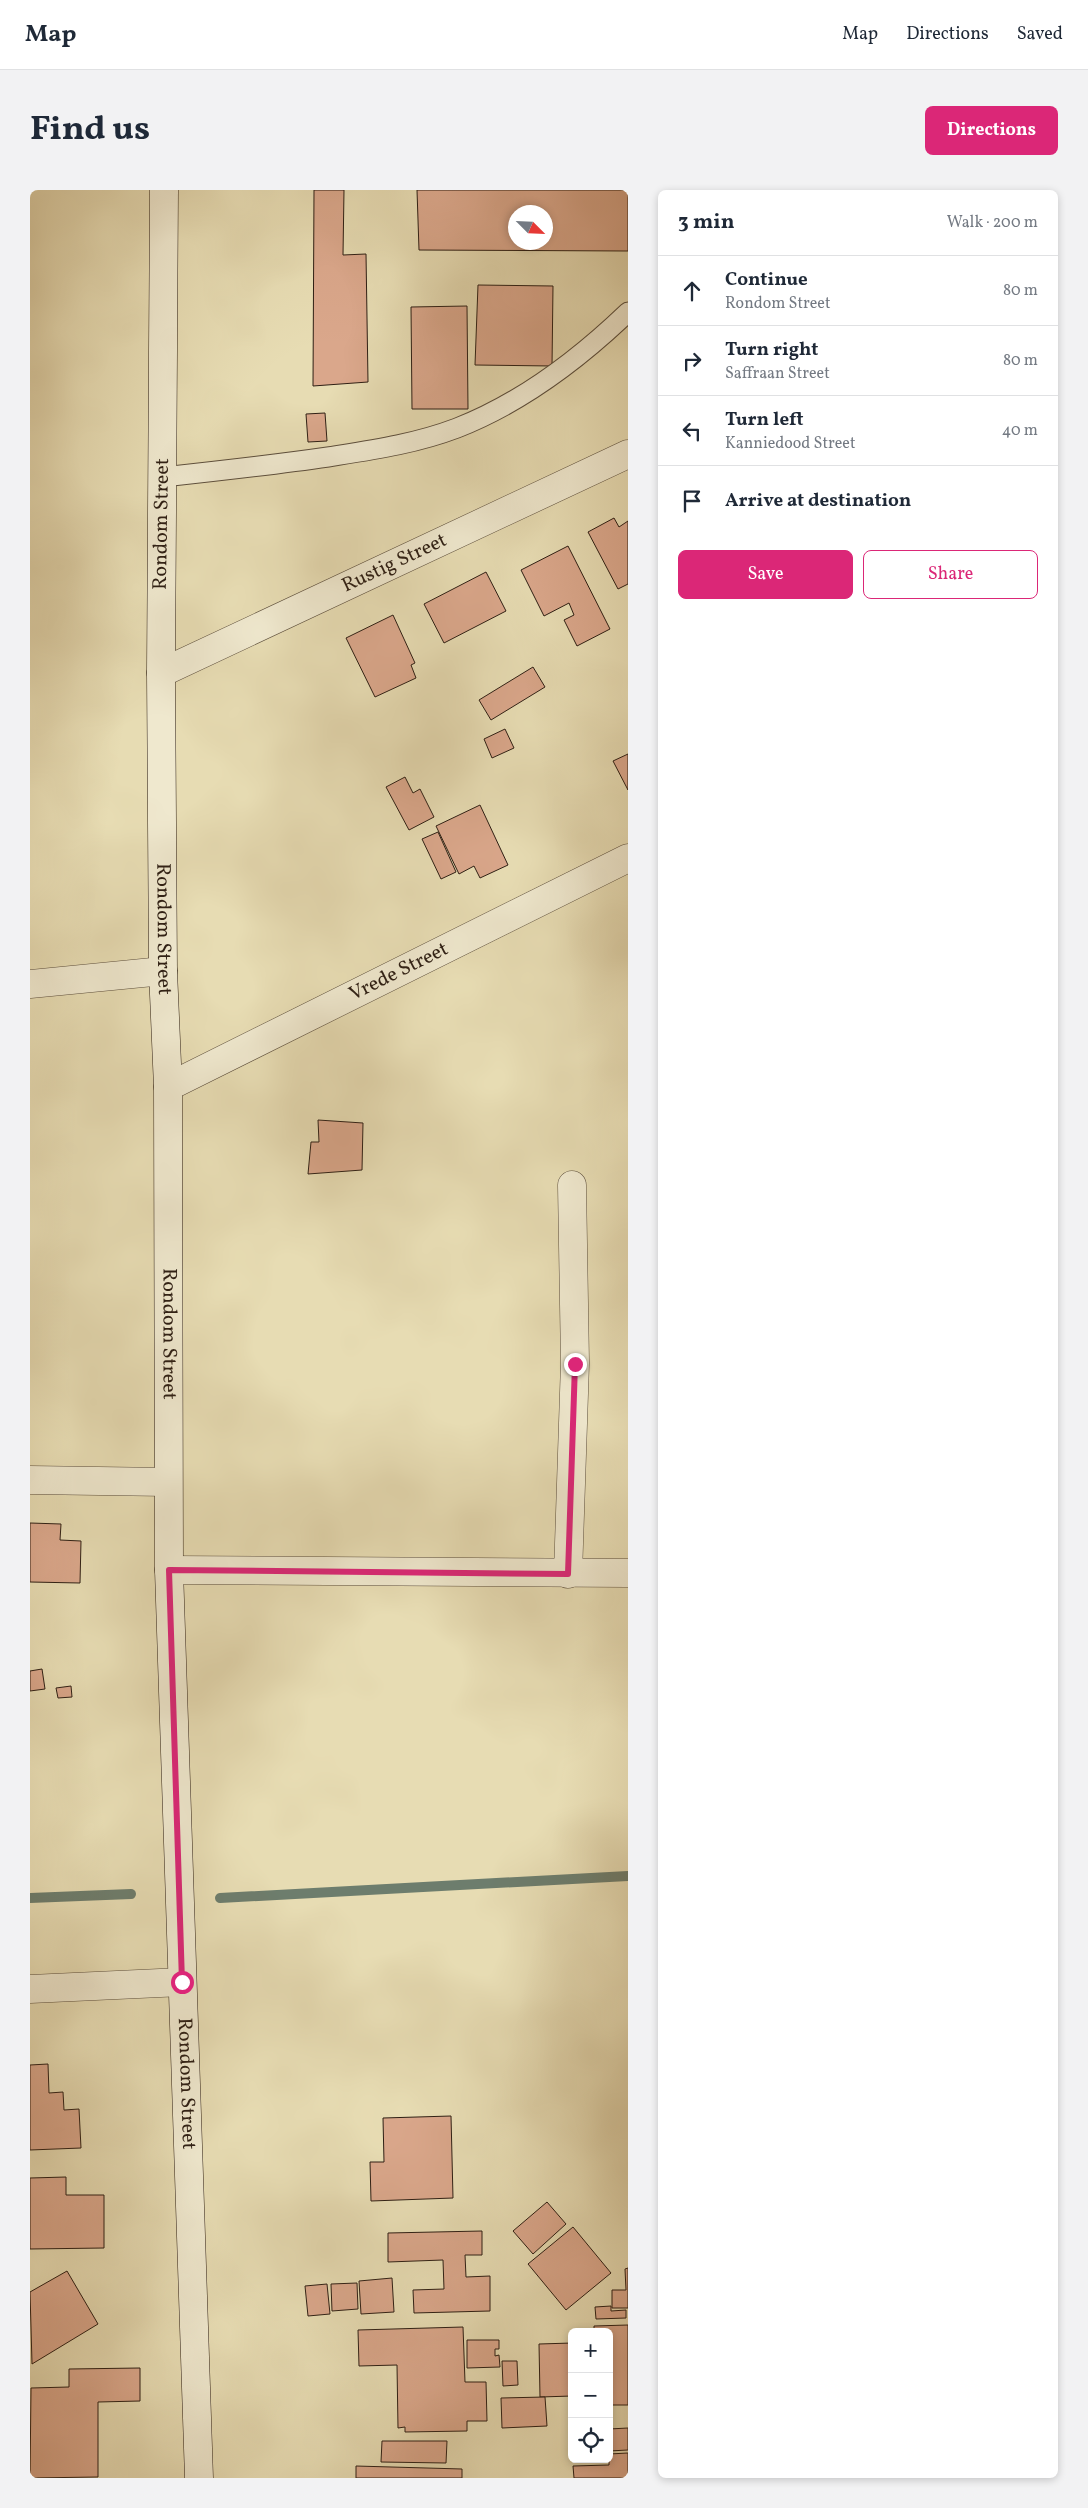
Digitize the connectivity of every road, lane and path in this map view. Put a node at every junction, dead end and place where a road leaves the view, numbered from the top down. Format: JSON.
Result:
{"nodes":[{"id":1,"x":164,"y":190,"type":"edge"},
{"id":2,"x":628,"y":312,"type":"edge"},
{"id":3,"x":628,"y":454,"type":"edge"},
{"id":4,"x":163,"y":477,"type":"junction"},
{"id":5,"x":161,"y":673,"type":"junction"},
{"id":6,"x":628,"y":858,"type":"edge"},
{"id":7,"x":164,"y":971,"type":"junction"},
{"id":8,"x":30,"y":984,"type":"edge"},
{"id":9,"x":168,"y":1087,"type":"junction"},
{"id":10,"x":572,"y":1185,"type":"dead end"},
{"id":11,"x":30,"y":1480,"type":"edge"},
{"id":12,"x":167,"y":1482,"type":"junction"},
{"id":13,"x":169,"y":1570,"type":"junction"},
{"id":14,"x":628,"y":1573,"type":"edge"},
{"id":15,"x":568,"y":1574,"type":"junction"},
{"id":16,"x":182,"y":1982,"type":"junction"},
{"id":17,"x":30,"y":1989,"type":"edge"},
{"id":18,"x":199,"y":2478,"type":"edge"}],
"edges":[{"from":1,"to":4,"type":"street","name":"Rondom Street"},
{"from":2,"to":4,"type":"lane"},
{"from":3,"to":5,"type":"street","name":"Rustig Street"},
{"from":4,"to":5,"type":"street","name":"Rondom Street"},
{"from":5,"to":7,"type":"street","name":"Rondom Street"},
{"from":6,"to":9,"type":"street","name":"Vrede Street"},
{"from":7,"to":8,"type":"street"},
{"from":7,"to":9,"type":"street","name":"Rondom Street"},
{"from":9,"to":12,"type":"street","name":"Rondom Street"},
{"from":10,"to":15,"type":"street"},
{"from":11,"to":12,"type":"street"},
{"from":12,"to":13,"type":"street","name":"Rondom Street"},
{"from":13,"to":15,"type":"street"},
{"from":13,"to":16,"type":"street","name":"Rondom Street"},
{"from":14,"to":15,"type":"street"},
{"from":16,"to":17,"type":"street"},
{"from":16,"to":18,"type":"street","name":"Rondom Street"}]}
